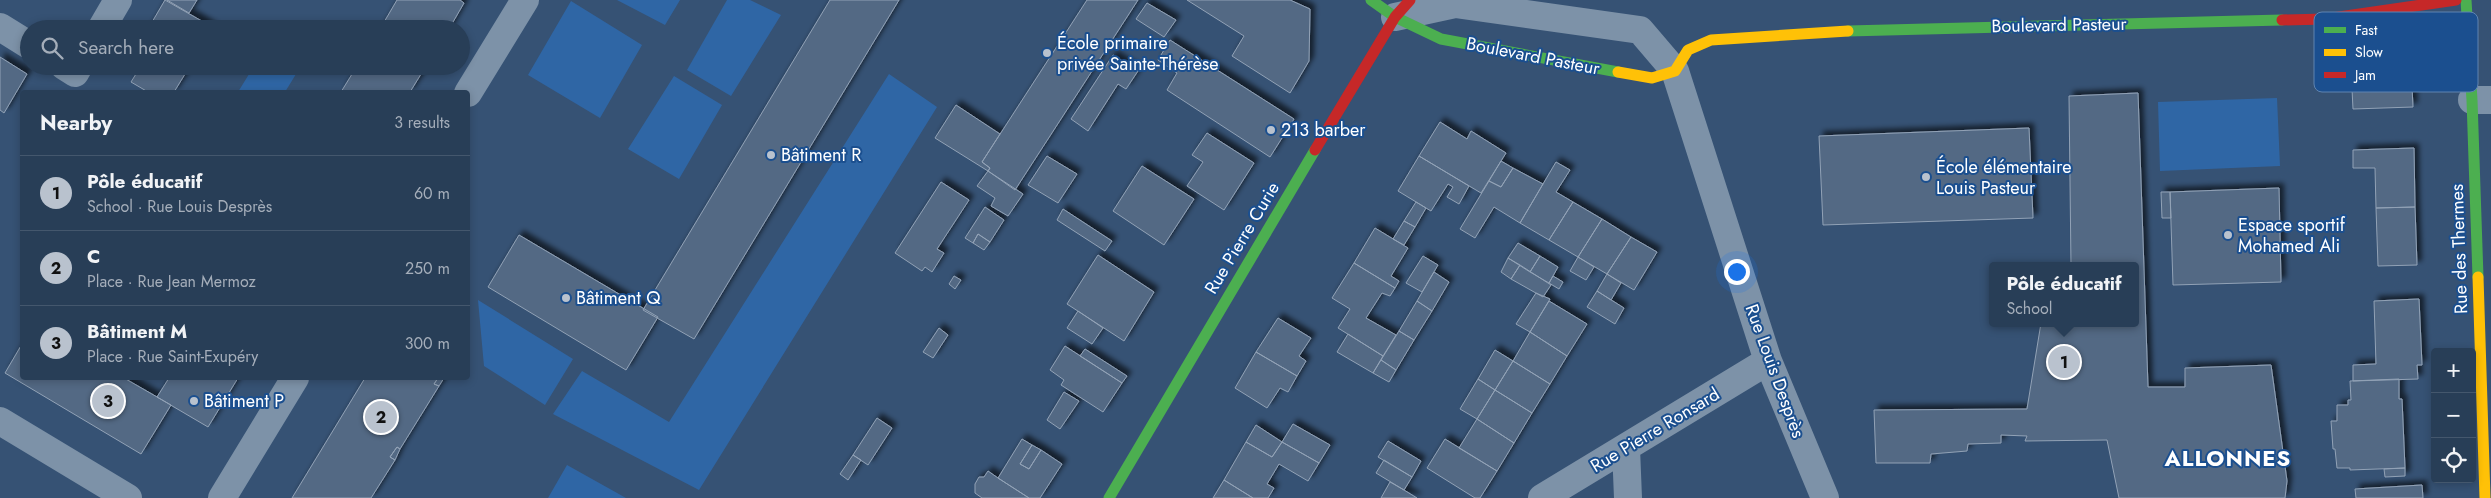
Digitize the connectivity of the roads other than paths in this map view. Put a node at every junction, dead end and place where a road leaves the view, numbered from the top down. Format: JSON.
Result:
{"nodes":[{"id":1,"x":118,"y":0,"type":"edge"},
{"id":2,"x":525,"y":0,"type":"edge"},
{"id":3,"x":1371,"y":0,"type":"edge"},
{"id":4,"x":2456,"y":0,"type":"edge"},
{"id":5,"x":1402,"y":8,"type":"edge"},
{"id":6,"x":2373,"y":12,"type":"edge"},
{"id":7,"x":2314,"y":19,"type":"edge"},
{"id":8,"x":106,"y":20,"type":"edge"},
{"id":9,"x":0,"y":27,"type":"edge"},
{"id":10,"x":20,"y":39,"type":"edge"},
{"id":11,"x":1675,"y":71,"type":"junction"},
{"id":12,"x":2478,"y":75,"type":"edge"},
{"id":13,"x":470,"y":91,"type":"edge"},
{"id":14,"x":2482,"y":100,"type":"edge"},
{"id":15,"x":1768,"y":361,"type":"junction"},
{"id":16,"x":294,"y":380,"type":"edge"},
{"id":17,"x":0,"y":421,"type":"edge"},
{"id":18,"x":1626,"y":448,"type":"junction"},
{"id":19,"x":128,"y":498,"type":"edge"},
{"id":20,"x":222,"y":498,"type":"edge"},
{"id":21,"x":1108,"y":498,"type":"edge"},
{"id":22,"x":1542,"y":498,"type":"edge"},
{"id":23,"x":1628,"y":498,"type":"edge"},
{"id":24,"x":1825,"y":498,"type":"edge"},
{"id":25,"x":2485,"y":498,"type":"edge"}],
"edges":[{"from":1,"to":8,"type":"street"},
{"from":2,"to":13,"type":"street"},
{"from":3,"to":5,"type":"street","name":"Boulevard Pasteur"},
{"from":4,"to":6,"type":"street","name":"Boulevard Pasteur"},
{"from":5,"to":11,"type":"street","name":"Boulevard Pasteur"},
{"from":5,"to":11,"type":"street","name":"Boulevard Pasteur"},
{"from":5,"to":21,"type":"street","name":"Rue Pierre Curie"},
{"from":7,"to":11,"type":"street","name":"Boulevard Pasteur"},
{"from":9,"to":10,"type":"street"},
{"from":11,"to":15,"type":"street","name":"Rue Louis Desprès"},
{"from":12,"to":14,"type":"street","name":"Rue des Thermes"},
{"from":14,"to":25,"type":"street","name":"Rue des Thermes"},
{"from":15,"to":18,"type":"street","name":"Rue Pierre Ronsard"},
{"from":15,"to":24,"type":"street","name":"Rue Louis Desprès"},
{"from":16,"to":20,"type":"street"},
{"from":17,"to":19,"type":"street"},
{"from":18,"to":22,"type":"street","name":"Rue Pierre Ronsard"},
{"from":18,"to":23,"type":"street"}]}
